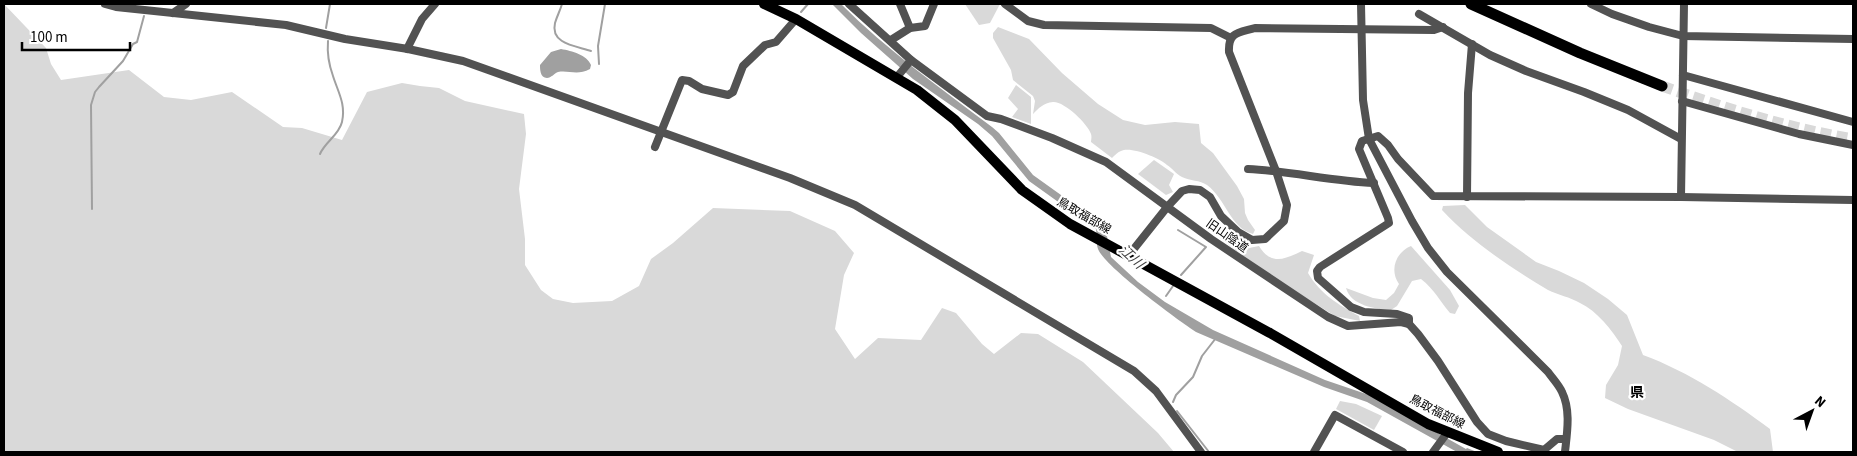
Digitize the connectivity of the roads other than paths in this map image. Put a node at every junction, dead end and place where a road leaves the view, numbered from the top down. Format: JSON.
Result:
{"nodes":[{"id":1,"x":105,"y":4,"type":"edge"},
{"id":2,"x":186,"y":4,"type":"edge"},
{"id":3,"x":435,"y":4,"type":"edge"},
{"id":4,"x":764,"y":4,"type":"edge"},
{"id":5,"x":849,"y":4,"type":"edge"},
{"id":6,"x":900,"y":4,"type":"edge"},
{"id":7,"x":934,"y":4,"type":"edge"},
{"id":8,"x":1005,"y":4,"type":"edge"},
{"id":9,"x":1361,"y":4,"type":"edge"},
{"id":10,"x":1471,"y":4,"type":"edge"},
{"id":11,"x":1486,"y":4,"type":"edge"},
{"id":12,"x":1591,"y":4,"type":"edge"},
{"id":13,"x":1684,"y":4,"type":"edge"},
{"id":14,"x":173,"y":13,"type":"junction"},
{"id":15,"x":1419,"y":14,"type":"dead end"},
{"id":16,"x":796,"y":20,"type":"junction"},
{"id":17,"x":1443,"y":27,"type":"junction"},
{"id":18,"x":910,"y":28,"type":"junction"},
{"id":19,"x":1362,"y":30,"type":"junction"},
{"id":20,"x":1683,"y":36,"type":"junction"},
{"id":21,"x":1231,"y":38,"type":"junction"},
{"id":22,"x":1853,"y":39,"type":"edge"},
{"id":23,"x":891,"y":40,"type":"junction"},
{"id":24,"x":1472,"y":44,"type":"junction"},
{"id":25,"x":407,"y":49,"type":"junction"},
{"id":26,"x":910,"y":61,"type":"junction"},
{"id":27,"x":899,"y":74,"type":"junction"},
{"id":28,"x":1683,"y":75,"type":"junction"},
{"id":29,"x":1682,"y":101,"type":"junction"},
{"id":30,"x":1853,"y":122,"type":"edge"},
{"id":31,"x":660,"y":132,"type":"junction"},
{"id":32,"x":1369,"y":139,"type":"junction"},
{"id":33,"x":1682,"y":139,"type":"junction"},
{"id":34,"x":1853,"y":145,"type":"edge"},
{"id":35,"x":655,"y":147,"type":"dead end"},
{"id":36,"x":1248,"y":169,"type":"dead end"},
{"id":37,"x":1276,"y":170,"type":"junction"},
{"id":38,"x":1374,"y":183,"type":"junction"},
{"id":39,"x":1467,"y":196,"type":"junction"},
{"id":40,"x":1681,"y":197,"type":"junction"},
{"id":41,"x":1853,"y":200,"type":"edge"},
{"id":42,"x":1168,"y":206,"type":"junction"},
{"id":43,"x":1129,"y":255,"type":"junction"},
{"id":44,"x":1409,"y":324,"type":"junction"},
{"id":45,"x":1447,"y":433,"type":"junction"},
{"id":46,"x":1566,"y":439,"type":"junction"},
{"id":47,"x":1201,"y":452,"type":"edge"},
{"id":48,"x":1315,"y":452,"type":"edge"},
{"id":49,"x":1403,"y":452,"type":"edge"},
{"id":50,"x":1433,"y":452,"type":"edge"},
{"id":51,"x":1498,"y":452,"type":"edge"},
{"id":52,"x":1565,"y":452,"type":"edge"}],
"edges":[{"from":1,"to":14,"type":"street"},
{"from":2,"to":14,"type":"street"},
{"from":3,"to":25,"type":"street"},
{"from":4,"to":16,"type":"main road","name":"鳥取福部線"},
{"from":5,"to":23,"type":"street","name":"旧山陰道"},
{"from":6,"to":18,"type":"street"},
{"from":7,"to":18,"type":"street"},
{"from":8,"to":21,"type":"street"},
{"from":9,"to":19,"type":"street"},
{"from":10,"to":11,"type":"highway"},
{"from":12,"to":20,"type":"street"},
{"from":13,"to":20,"type":"street"},
{"from":14,"to":25,"type":"street"},
{"from":15,"to":17,"type":"street"},
{"from":16,"to":27,"type":"main road","name":"鳥取福部線"},
{"from":16,"to":31,"type":"street"},
{"from":17,"to":19,"type":"street"},
{"from":17,"to":24,"type":"street"},
{"from":18,"to":23,"type":"street"},
{"from":19,"to":21,"type":"street"},
{"from":19,"to":32,"type":"street"},
{"from":20,"to":22,"type":"street"},
{"from":20,"to":28,"type":"street"},
{"from":21,"to":37,"type":"street"},
{"from":23,"to":26,"type":"street","name":"旧山陰道"},
{"from":24,"to":33,"type":"street"},
{"from":24,"to":39,"type":"street"},
{"from":25,"to":31,"type":"street"},
{"from":26,"to":27,"type":"street"},
{"from":26,"to":42,"type":"street","name":"旧山陰道"},
{"from":27,"to":43,"type":"main road","name":"鳥取福部線"},
{"from":28,"to":29,"type":"street"},
{"from":28,"to":30,"type":"street"},
{"from":29,"to":33,"type":"street"},
{"from":29,"to":34,"type":"street"},
{"from":31,"to":35,"type":"street"},
{"from":31,"to":47,"type":"street"},
{"from":32,"to":38,"type":"street"},
{"from":32,"to":39,"type":"street"},
{"from":32,"to":46,"type":"street"},
{"from":33,"to":40,"type":"street"},
{"from":36,"to":37,"type":"street"},
{"from":37,"to":38,"type":"street"},
{"from":37,"to":42,"type":"street"},
{"from":38,"to":44,"type":"street"},
{"from":39,"to":40,"type":"street"},
{"from":40,"to":41,"type":"street"},
{"from":42,"to":43,"type":"street"},
{"from":42,"to":44,"type":"street","name":"旧山陰道"},
{"from":43,"to":45,"type":"main road","name":"鳥取福部線"},
{"from":44,"to":46,"type":"street"},
{"from":45,"to":50,"type":"street"},
{"from":45,"to":51,"type":"main road","name":"鳥取福部線"},
{"from":46,"to":52,"type":"street"},
{"from":48,"to":49,"type":"street"}]}
